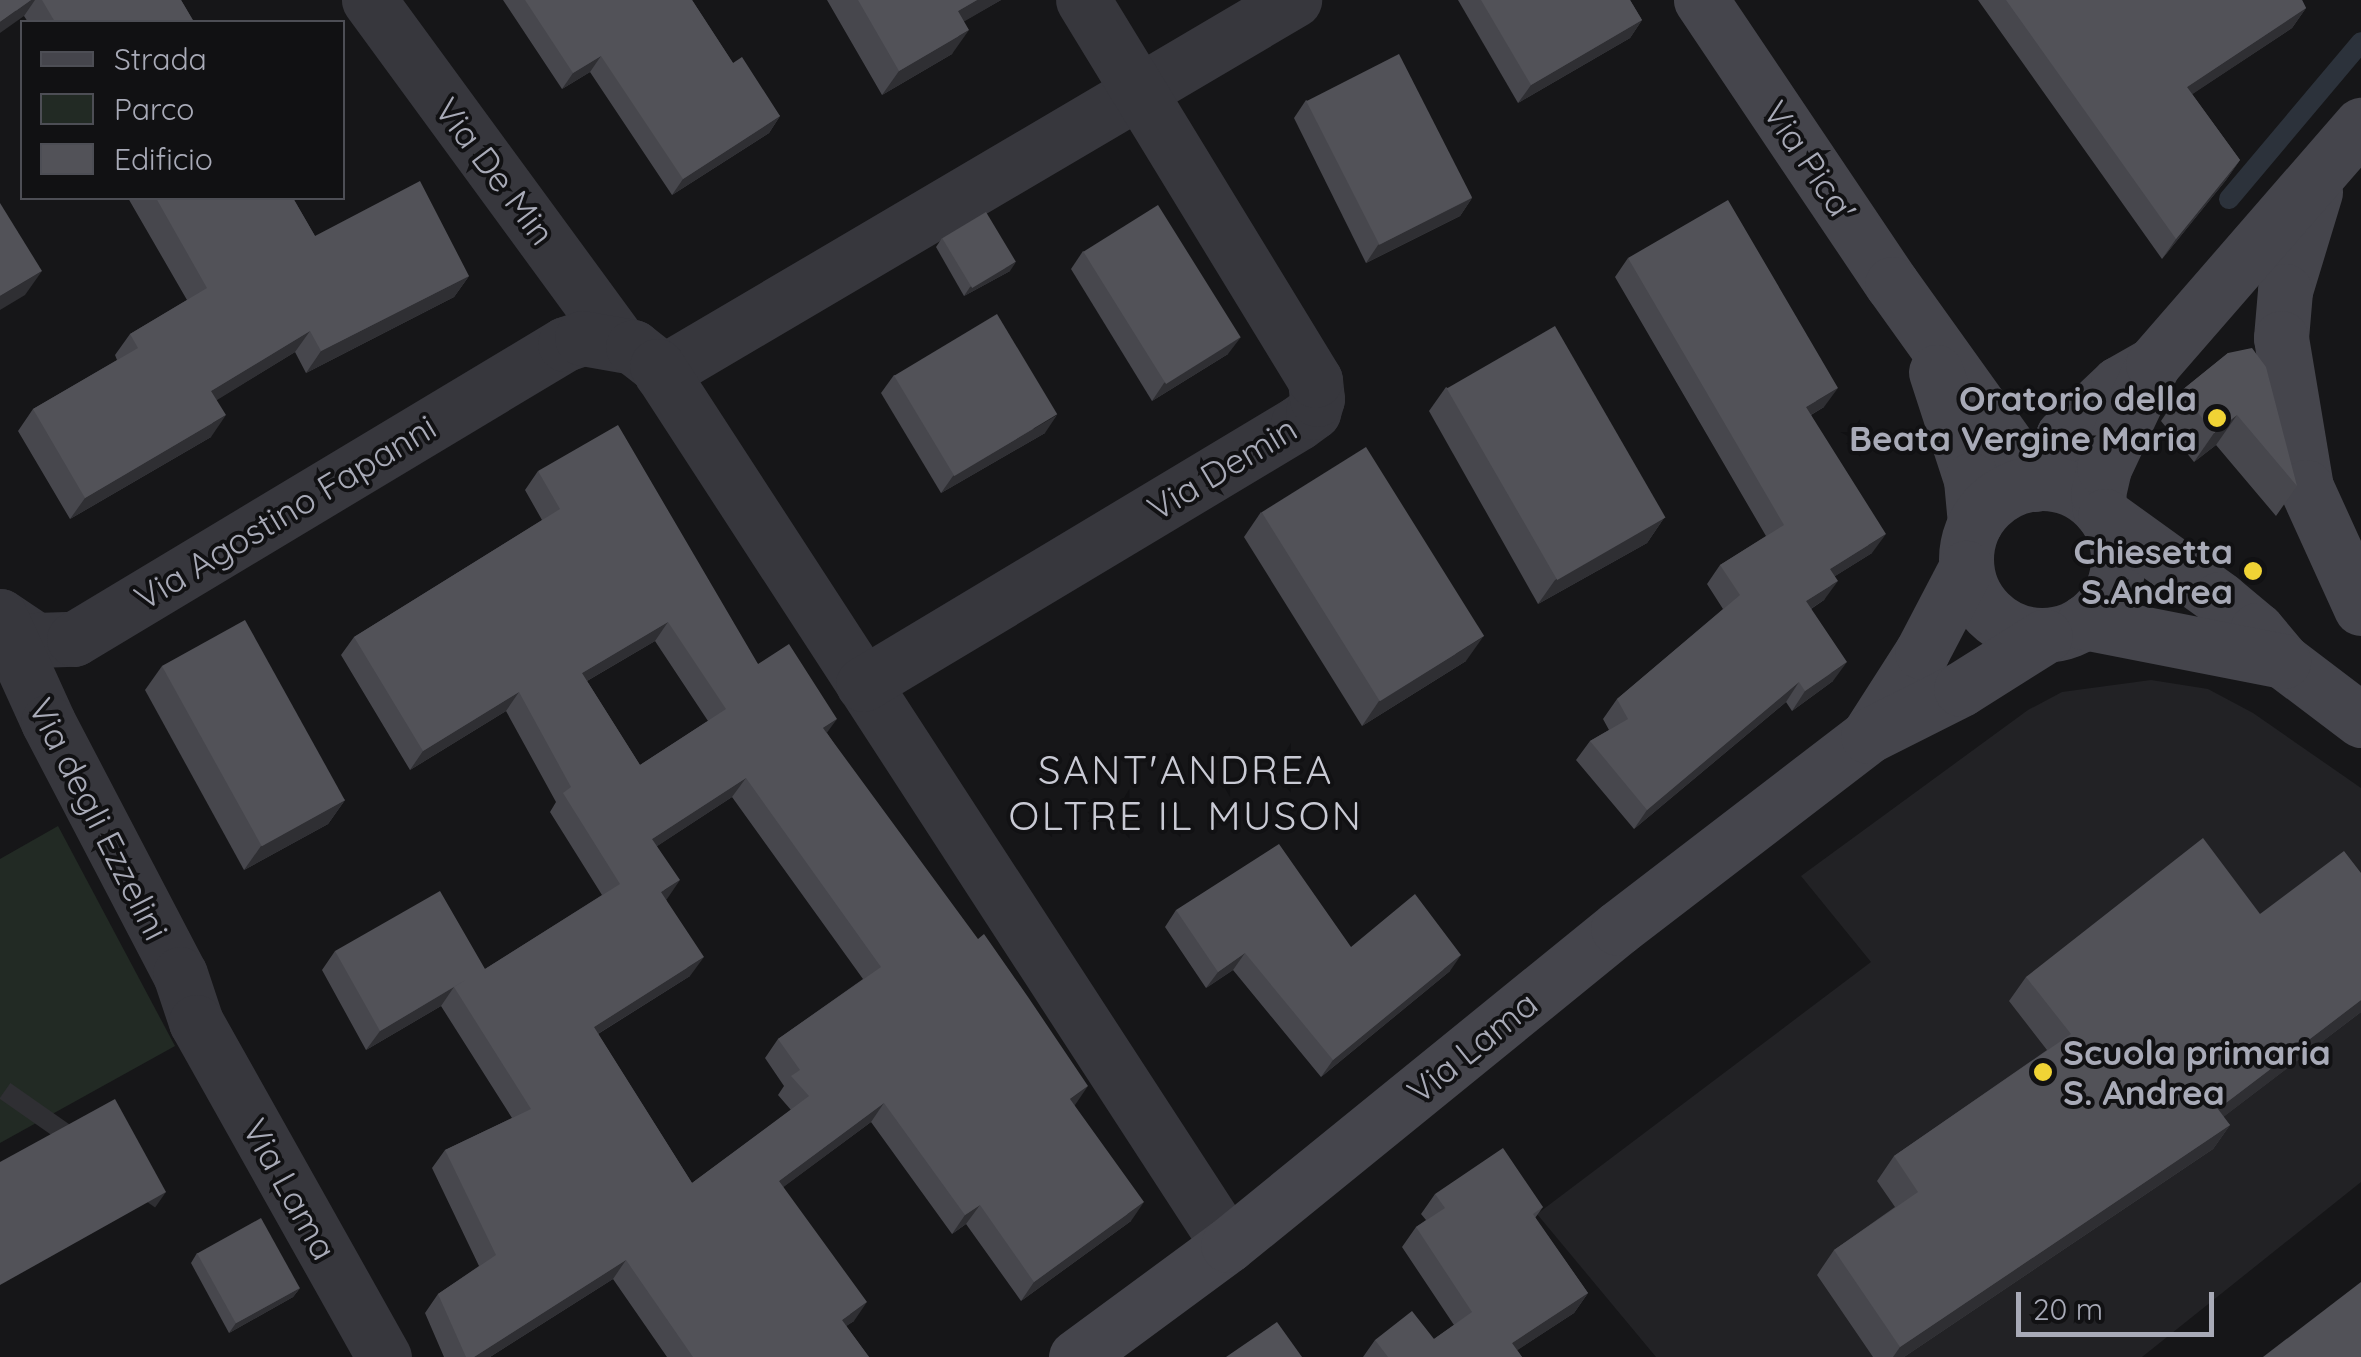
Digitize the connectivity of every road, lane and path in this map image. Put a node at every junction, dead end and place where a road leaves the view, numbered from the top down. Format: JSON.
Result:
{"nodes":[{"id":1,"x":369,"y":0,"type":"edge"},
{"id":2,"x":1083,"y":0,"type":"edge"},
{"id":3,"x":1294,"y":0,"type":"edge"},
{"id":4,"x":1702,"y":0,"type":"edge"},
{"id":5,"x":1137,"y":92,"type":"junction"},
{"id":6,"x":2361,"y":125,"type":"edge"},
{"id":7,"x":2324,"y":166,"type":"junction"},
{"id":8,"x":1919,"y":322,"type":"junction"},
{"id":9,"x":640,"y":358,"type":"junction"},
{"id":10,"x":2154,"y":364,"type":"junction"},
{"id":11,"x":2040,"y":483,"type":"junction"},
{"id":12,"x":2102,"y":513,"type":"junction"},
{"id":13,"x":1970,"y":546,"type":"junction"},
{"id":14,"x":2361,"y":608,"type":"edge"},
{"id":15,"x":0,"y":616,"type":"edge"},
{"id":16,"x":2065,"y":629,"type":"junction"},
{"id":17,"x":2282,"y":661,"type":"junction"},
{"id":18,"x":863,"y":684,"type":"junction"},
{"id":19,"x":2361,"y":720,"type":"edge"},
{"id":20,"x":1868,"y":736,"type":"junction"},
{"id":21,"x":196,"y":1022,"type":"joint"},
{"id":22,"x":1228,"y":1245,"type":"junction"},
{"id":23,"x":384,"y":1357,"type":"edge"},
{"id":24,"x":1076,"y":1357,"type":"edge"}],
"edges":[{"from":1,"to":9,"type":"street","name":"Via De Min"},
{"from":2,"to":5,"type":"street"},
{"from":3,"to":5,"type":"street"},
{"from":4,"to":8,"type":"street","name":"Via Pica'"},
{"from":5,"to":9,"type":"street"},
{"from":5,"to":18,"type":"street","name":"Via Demin"},
{"from":6,"to":7,"type":"street"},
{"from":7,"to":10,"type":"street"},
{"from":7,"to":14,"type":"street"},
{"from":8,"to":11,"type":"street","name":"Via Pica'"},
{"from":8,"to":13,"type":"street","name":"Via Pica'"},
{"from":9,"to":15,"type":"street","name":"Via Agostino Fapanni"},
{"from":9,"to":18,"type":"street"},
{"from":10,"to":11,"type":"street"},
{"from":10,"to":12,"type":"street"},
{"from":11,"to":12,"type":"street"},
{"from":11,"to":13,"type":"street"},
{"from":12,"to":16,"type":"street"},
{"from":12,"to":17,"type":"street"},
{"from":13,"to":16,"type":"street"},
{"from":13,"to":20,"type":"street","name":"Via Lama"},
{"from":15,"to":21,"type":"street","name":"Via degli Ezzelini"},
{"from":16,"to":17,"type":"street"},
{"from":16,"to":20,"type":"street","name":"Via Lama"},
{"from":17,"to":19,"type":"street"},
{"from":18,"to":22,"type":"street"},
{"from":20,"to":22,"type":"street","name":"Via Lama"},
{"from":21,"to":23,"type":"street","name":"Via Lama"},
{"from":22,"to":24,"type":"street","name":"Via Lama"}]}
